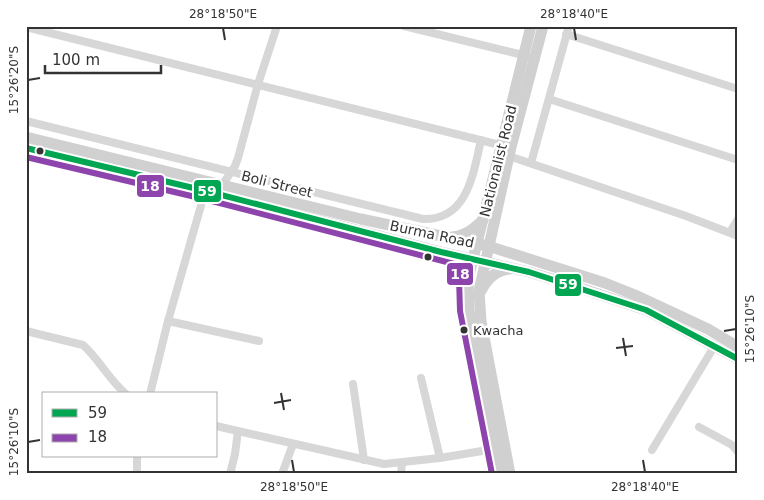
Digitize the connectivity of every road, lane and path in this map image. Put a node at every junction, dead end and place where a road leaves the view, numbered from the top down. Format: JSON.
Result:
{"nodes":[{"id":1,"x":277,"y":26,"type":"edge"},
{"id":2,"x":404,"y":26,"type":"edge"},
{"id":3,"x":531,"y":26,"type":"edge"},
{"id":4,"x":543,"y":26,"type":"edge"},
{"id":5,"x":26,"y":27,"type":"edge"},
{"id":6,"x":567,"y":30,"type":"edge"},
{"id":7,"x":528,"y":57,"type":"junction"},
{"id":8,"x":258,"y":84,"type":"junction"},
{"id":9,"x":738,"y":89,"type":"edge"},
{"id":10,"x":549,"y":99,"type":"junction"},
{"id":11,"x":26,"y":121,"type":"edge"},
{"id":12,"x":26,"y":137,"type":"edge"},
{"id":13,"x":481,"y":140,"type":"junction"},
{"id":14,"x":26,"y":148,"type":"edge"},
{"id":15,"x":505,"y":150,"type":"junction"},
{"id":16,"x":738,"y":160,"type":"edge"},
{"id":17,"x":531,"y":163,"type":"junction"},
{"id":18,"x":231,"y":172,"type":"junction"},
{"id":19,"x":224,"y":184,"type":"junction"},
{"id":20,"x":207,"y":186,"type":"junction"},
{"id":21,"x":738,"y":219,"type":"edge"},
{"id":22,"x":488,"y":221,"type":"junction"},
{"id":23,"x":734,"y":234,"type":"edge"},
{"id":24,"x":448,"y":237,"type":"junction"},
{"id":25,"x":482,"y":245,"type":"junction"},
{"id":26,"x":429,"y":249,"type":"junction"},
{"id":27,"x":508,"y":253,"type":"junction"},
{"id":28,"x":479,"y":261,"type":"junction"},
{"id":29,"x":515,"y":269,"type":"junction"},
{"id":30,"x":474,"y":298,"type":"junction"},
{"id":31,"x":168,"y":321,"type":"junction"},
{"id":32,"x":26,"y":330,"type":"edge"},
{"id":33,"x":259,"y":341,"type":"dead end"},
{"id":34,"x":715,"y":346,"type":"junction"},
{"id":35,"x":738,"y":347,"type":"edge"},
{"id":36,"x":738,"y":359,"type":"edge"},
{"id":37,"x":421,"y":378,"type":"dead end"},
{"id":38,"x":353,"y":384,"type":"dead end"},
{"id":39,"x":124,"y":392,"type":"edge"},
{"id":40,"x":150,"y":392,"type":"edge"},
{"id":41,"x":218,"y":426,"type":"edge"},
{"id":42,"x":699,"y":427,"type":"dead end"},
{"id":43,"x":238,"y":431,"type":"junction"},
{"id":44,"x":292,"y":444,"type":"junction"},
{"id":45,"x":500,"y":448,"type":"junction"},
{"id":46,"x":652,"y":450,"type":"dead end"},
{"id":47,"x":738,"y":452,"type":"edge"},
{"id":48,"x":136,"y":458,"type":"edge"},
{"id":49,"x":440,"y":458,"type":"junction"},
{"id":50,"x":364,"y":460,"type":"junction"},
{"id":51,"x":402,"y":463,"type":"junction"},
{"id":52,"x":138,"y":474,"type":"edge"},
{"id":53,"x":230,"y":474,"type":"edge"},
{"id":54,"x":282,"y":474,"type":"edge"},
{"id":55,"x":401,"y":474,"type":"edge"},
{"id":56,"x":501,"y":474,"type":"edge"},
{"id":57,"x":510,"y":474,"type":"edge"}],
"edges":[{"from":1,"to":8,"type":"street"},
{"from":2,"to":7,"type":"street"},
{"from":3,"to":7,"type":"main road","name":"Nationalist Road"},
{"from":4,"to":7,"type":"main road","name":"Nationalist Road"},
{"from":5,"to":8,"type":"street"},
{"from":6,"to":9,"type":"street"},
{"from":6,"to":10,"type":"street"},
{"from":7,"to":15,"type":"main road","name":"Nationalist Road"},
{"from":8,"to":13,"type":"street"},
{"from":8,"to":18,"type":"street"},
{"from":10,"to":16,"type":"street"},
{"from":10,"to":17,"type":"street"},
{"from":11,"to":18,"type":"street","name":"Boli Street"},
{"from":12,"to":20,"type":"main road","name":"Burma Road"},
{"from":13,"to":15,"type":"street"},
{"from":13,"to":18,"type":"street","name":"Boli Street"},
{"from":14,"to":20,"type":"main road","name":"Burma Road"},
{"from":15,"to":17,"type":"street"},
{"from":15,"to":22,"type":"main road","name":"Nationalist Road"},
{"from":17,"to":23,"type":"street"},
{"from":18,"to":19,"type":"street"},
{"from":19,"to":20,"type":"main road","name":"Burma Road"},
{"from":19,"to":24,"type":"main road","name":"Burma Road"},
{"from":20,"to":26,"type":"main road","name":"Burma Road"},
{"from":20,"to":31,"type":"street"},
{"from":21,"to":23,"type":"street"},
{"from":22,"to":24,"type":"main road"},
{"from":22,"to":25,"type":"main road","name":"Nationalist Road"},
{"from":22,"to":27,"type":"main road"},
{"from":24,"to":25,"type":"main road","name":"Burma Road"},
{"from":25,"to":27,"type":"main road","name":"Burma Road"},
{"from":25,"to":28,"type":"main road","name":"Nationalist Road"},
{"from":26,"to":28,"type":"main road","name":"Burma Road"},
{"from":26,"to":30,"type":"main road"},
{"from":27,"to":35,"type":"main road","name":"Burma Road"},
{"from":28,"to":29,"type":"main road","name":"Burma Road"},
{"from":28,"to":30,"type":"main road","name":"Nationalist Road"},
{"from":29,"to":30,"type":"main road"},
{"from":29,"to":34,"type":"main road","name":"Burma Road"},
{"from":30,"to":45,"type":"main road","name":"Nationalist Road"},
{"from":31,"to":33,"type":"street"},
{"from":31,"to":40,"type":"street"},
{"from":32,"to":39,"type":"street"},
{"from":34,"to":36,"type":"main road","name":"Burma Road"},
{"from":34,"to":46,"type":"street"},
{"from":37,"to":49,"type":"street"},
{"from":38,"to":50,"type":"street"},
{"from":41,"to":43,"type":"street"},
{"from":42,"to":47,"type":"street"},
{"from":43,"to":44,"type":"street"},
{"from":43,"to":53,"type":"street"},
{"from":44,"to":50,"type":"street"},
{"from":44,"to":54,"type":"street"},
{"from":45,"to":49,"type":"street"},
{"from":45,"to":56,"type":"main road","name":"Nationalist Road"},
{"from":45,"to":57,"type":"main road","name":"Nationalist Road"},
{"from":48,"to":52,"type":"street"},
{"from":49,"to":51,"type":"street"},
{"from":50,"to":51,"type":"street"},
{"from":51,"to":55,"type":"street"}]}
